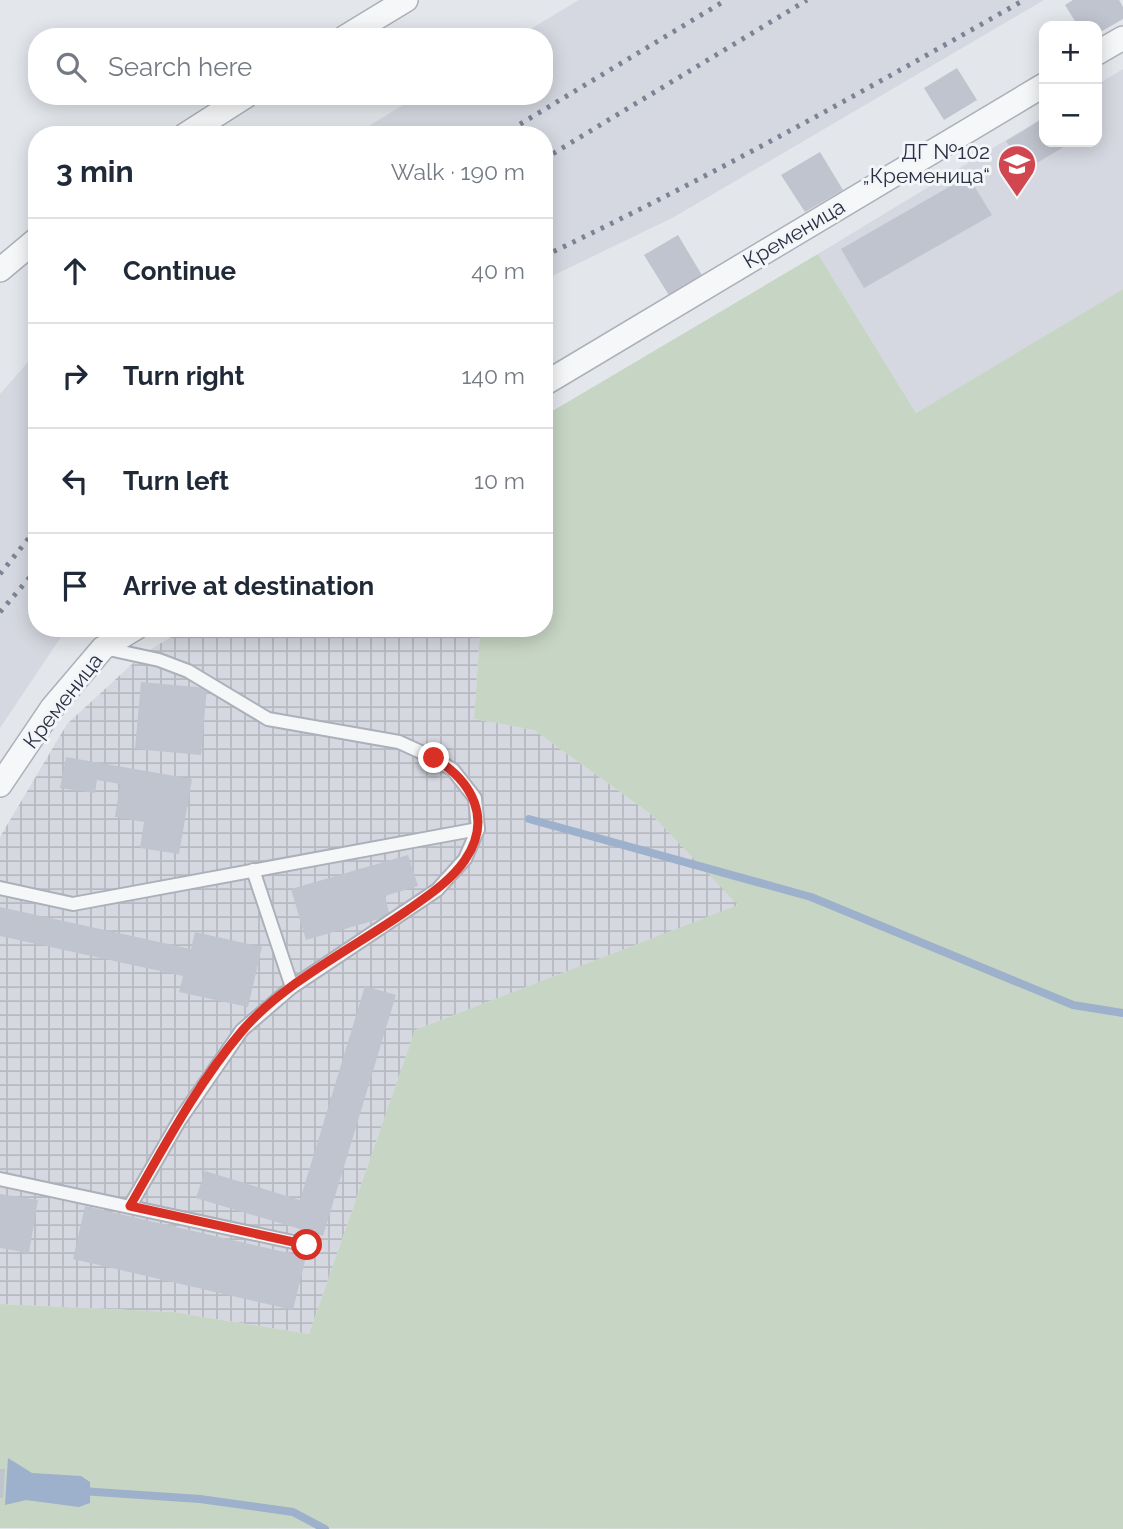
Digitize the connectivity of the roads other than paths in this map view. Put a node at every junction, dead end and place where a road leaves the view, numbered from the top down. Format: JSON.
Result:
{"nodes":[{"id":1,"x":406,"y":0,"type":"edge"},
{"id":2,"x":360,"y":28,"type":"edge"},
{"id":3,"x":1123,"y":38,"type":"edge"},
{"id":4,"x":1102,"y":50,"type":"edge"},
{"id":5,"x":1039,"y":88,"type":"edge"},
{"id":6,"x":232,"y":105,"type":"edge"},
{"id":7,"x":199,"y":126,"type":"edge"},
{"id":8,"x":28,"y":247,"type":"edge"},
{"id":9,"x":0,"y":270,"type":"edge"},
{"id":10,"x":553,"y":379,"type":"edge"},
{"id":11,"x":121,"y":637,"type":"edge"},
{"id":12,"x":103,"y":648,"type":"junction"},
{"id":13,"x":0,"y":785,"type":"edge"},
{"id":14,"x":478,"y":829,"type":"junction"},
{"id":15,"x":253,"y":870,"type":"junction"},
{"id":16,"x":0,"y":888,"type":"edge"},
{"id":17,"x":292,"y":987,"type":"junction"},
{"id":18,"x":0,"y":1180,"type":"edge"},
{"id":19,"x":130,"y":1206,"type":"junction"},
{"id":20,"x":307,"y":1245,"type":"dead end"}],
"edges":[{"from":1,"to":2,"type":"street"},
{"from":3,"to":4,"type":"street"},
{"from":5,"to":10,"type":"street","name":"Кременица"},
{"from":6,"to":7,"type":"street"},
{"from":8,"to":9,"type":"street"},
{"from":11,"to":12,"type":"street","name":"Кременица"},
{"from":12,"to":13,"type":"street","name":"Кременица"},
{"from":12,"to":14,"type":"lane"},
{"from":14,"to":15,"type":"lane"},
{"from":14,"to":17,"type":"lane"},
{"from":15,"to":16,"type":"lane"},
{"from":15,"to":17,"type":"lane"},
{"from":17,"to":19,"type":"lane"},
{"from":18,"to":19,"type":"lane"},
{"from":19,"to":20,"type":"lane"}]}
